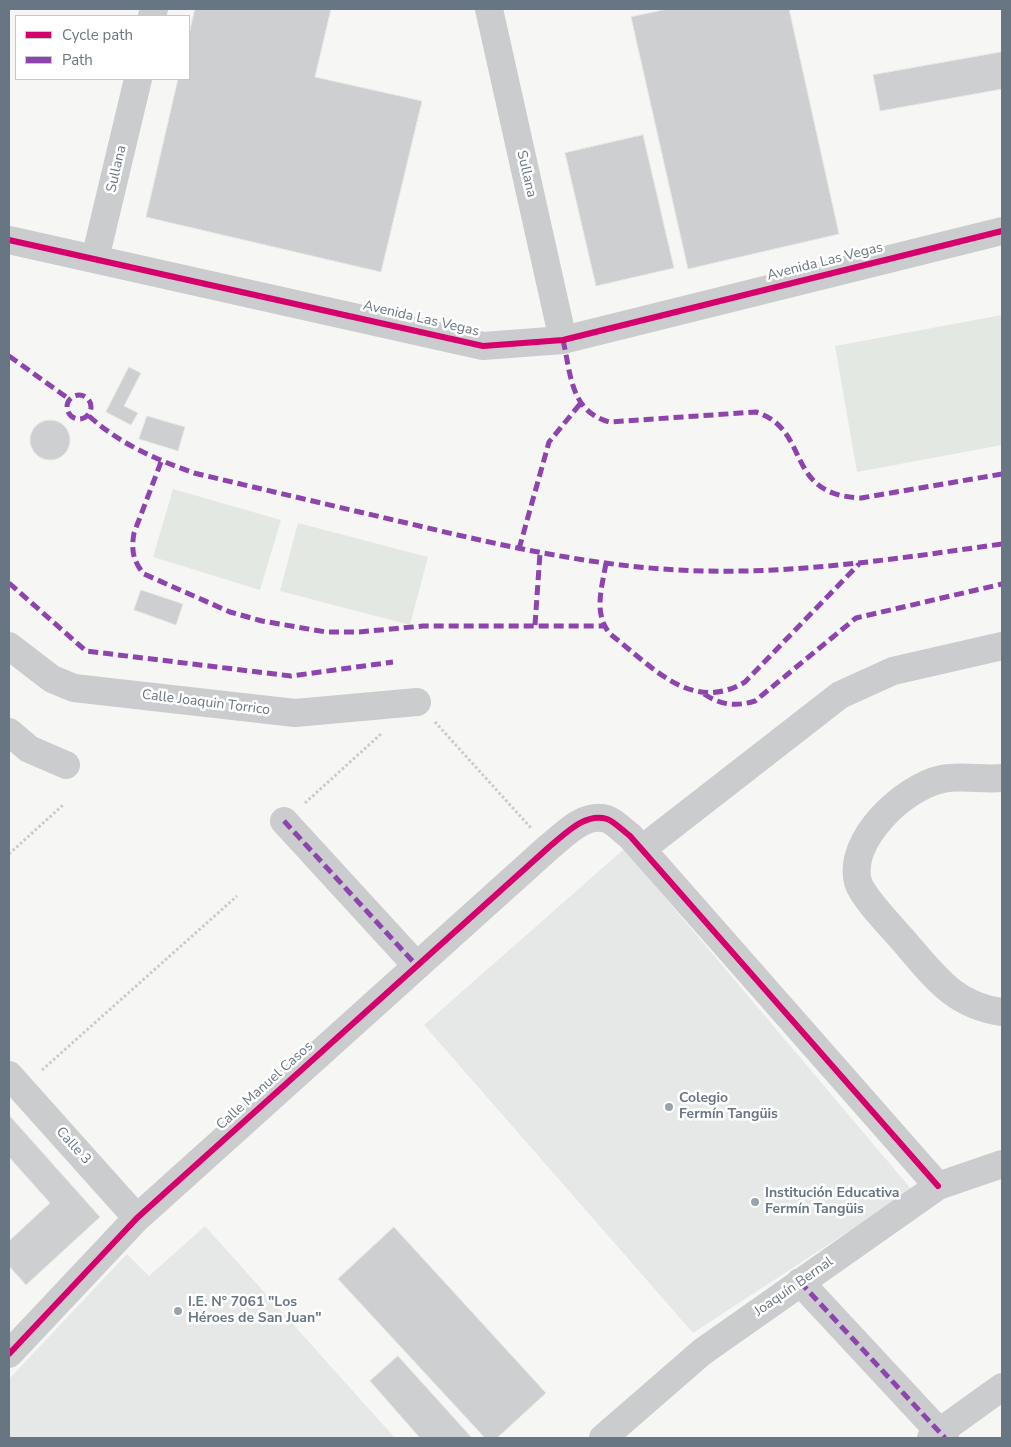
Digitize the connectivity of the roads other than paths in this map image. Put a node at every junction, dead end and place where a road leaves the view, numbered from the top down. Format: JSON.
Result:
{"nodes":[{"id":1,"x":489,"y":9,"type":"edge"},
{"id":2,"x":138,"y":80,"type":"edge"},
{"id":3,"x":1002,"y":231,"type":"edge"},
{"id":4,"x":9,"y":240,"type":"edge"},
{"id":5,"x":95,"y":259,"type":"junction"},
{"id":6,"x":563,"y":340,"type":"junction"},
{"id":7,"x":9,"y":646,"type":"edge"},
{"id":8,"x":1002,"y":646,"type":"edge"},
{"id":9,"x":416,"y":702,"type":"road end"},
{"id":10,"x":9,"y":732,"type":"edge"},
{"id":11,"x":66,"y":765,"type":"dead end"},
{"id":12,"x":1002,"y":778,"type":"edge"},
{"id":13,"x":284,"y":822,"type":"road end"},
{"id":14,"x":642,"y":849,"type":"junction"},
{"id":15,"x":417,"y":966,"type":"junction"},
{"id":16,"x":1002,"y":1012,"type":"edge"},
{"id":17,"x":15,"y":1082,"type":"edge"},
{"id":18,"x":1002,"y":1164,"type":"edge"},
{"id":19,"x":938,"y":1186,"type":"junction"},
{"id":20,"x":137,"y":1218,"type":"junction"},
{"id":21,"x":800,"y":1282,"type":"junction"},
{"id":22,"x":9,"y":1354,"type":"edge"},
{"id":23,"x":1002,"y":1387,"type":"edge"},
{"id":24,"x":938,"y":1436,"type":"edge"},
{"id":25,"x":603,"y":1438,"type":"edge"}],
"edges":[{"from":1,"to":6,"type":"street","name":"Sullana"},
{"from":2,"to":5,"type":"street","name":"Sullana"},
{"from":3,"to":6,"type":"street","name":"Avenida Las Vegas"},
{"from":4,"to":5,"type":"street","name":"Avenida Las Vegas"},
{"from":5,"to":6,"type":"street","name":"Avenida Las Vegas"},
{"from":7,"to":9,"type":"street","name":"Calle Joaquin Torrico"},
{"from":8,"to":14,"type":"street"},
{"from":10,"to":11,"type":"street"},
{"from":12,"to":16,"type":"street"},
{"from":13,"to":15,"type":"street"},
{"from":14,"to":15,"type":"street","name":"Calle Manuel Casos"},
{"from":14,"to":19,"type":"street","name":"Calle Manuel Casos"},
{"from":15,"to":20,"type":"street","name":"Calle Manuel Casos"},
{"from":17,"to":20,"type":"street","name":"Calle 3"},
{"from":18,"to":19,"type":"street","name":"Joaquín Bernal"},
{"from":19,"to":21,"type":"street","name":"Joaquín Bernal"},
{"from":20,"to":22,"type":"street","name":"Calle Manuel Casos"},
{"from":21,"to":24,"type":"street"},
{"from":21,"to":25,"type":"street","name":"Joaquín Bernal"},
{"from":23,"to":24,"type":"street"}]}
